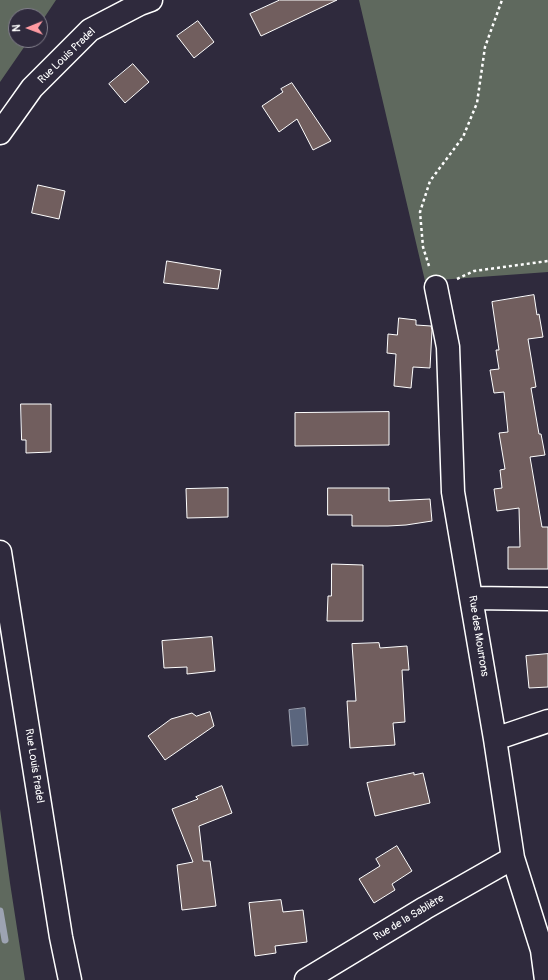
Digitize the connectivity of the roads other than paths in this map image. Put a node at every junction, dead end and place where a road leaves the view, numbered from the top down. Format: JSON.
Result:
{"nodes":[{"id":1,"x":151,"y":0,"type":"edge"},
{"id":2,"x":0,"y":133,"type":"edge"},
{"id":3,"x":436,"y":287,"type":"road end"},
{"id":4,"x":0,"y":552,"type":"edge"},
{"id":5,"x":472,"y":598,"type":"junction"},
{"id":6,"x":548,"y":599,"type":"edge"},
{"id":7,"x":548,"y":720,"type":"edge"},
{"id":8,"x":495,"y":739,"type":"junction"},
{"id":9,"x":513,"y":858,"type":"junction"},
{"id":10,"x":545,"y":951,"type":"edge"},
{"id":11,"x":70,"y":980,"type":"edge"},
{"id":12,"x":306,"y":980,"type":"edge"},
{"id":13,"x":546,"y":980,"type":"edge"}],
"edges":[{"from":1,"to":2,"type":"street","name":"Rue Louis Pradel"},
{"from":3,"to":5,"type":"street","name":"Rue des Mourrons"},
{"from":4,"to":11,"type":"street","name":"Rue Louis Pradel"},
{"from":5,"to":6,"type":"street"},
{"from":5,"to":8,"type":"street","name":"Rue des Mourrons"},
{"from":7,"to":8,"type":"street"},
{"from":8,"to":9,"type":"street","name":"Rue des Mourrons"},
{"from":9,"to":10,"type":"street","name":"Rue des Mourrons"},
{"from":9,"to":12,"type":"street","name":"Rue de la Sablière"},
{"from":10,"to":13,"type":"street","name":"Rue des Mourrons"}]}
